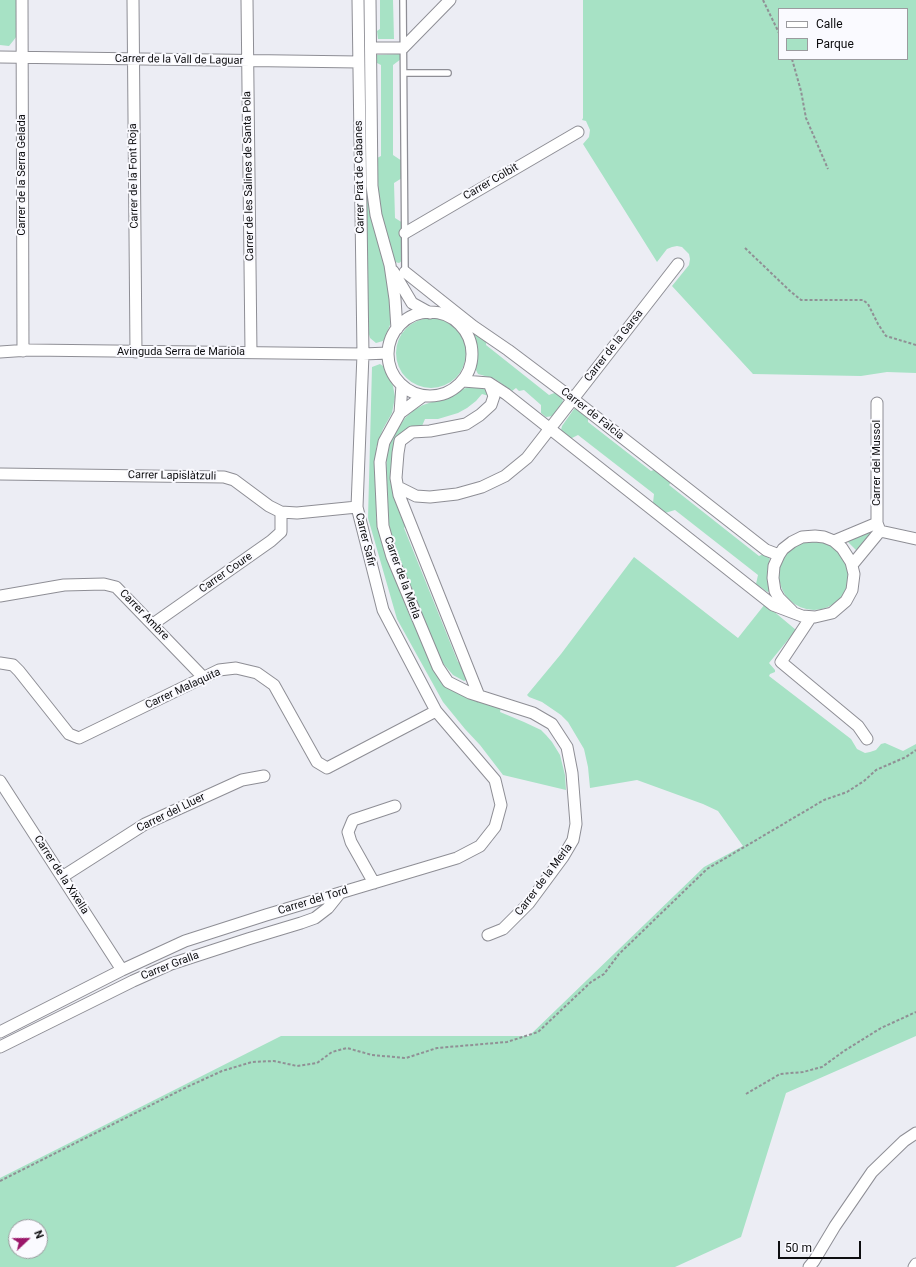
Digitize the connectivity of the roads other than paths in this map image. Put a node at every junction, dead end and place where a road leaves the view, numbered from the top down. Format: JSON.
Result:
{"nodes":[{"id":1,"x":22,"y":0,"type":"edge"},
{"id":2,"x":133,"y":0,"type":"edge"},
{"id":3,"x":247,"y":0,"type":"edge"},
{"id":4,"x":358,"y":0,"type":"edge"},
{"id":5,"x":370,"y":0,"type":"edge"},
{"id":6,"x":403,"y":0,"type":"edge"},
{"id":7,"x":450,"y":0,"type":"edge"},
{"id":8,"x":371,"y":48,"type":"junction"},
{"id":9,"x":403,"y":48,"type":"junction"},
{"id":10,"x":0,"y":57,"type":"edge"},
{"id":11,"x":22,"y":58,"type":"junction"},
{"id":12,"x":133,"y":59,"type":"junction"},
{"id":13,"x":248,"y":61,"type":"junction"},
{"id":14,"x":358,"y":62,"type":"junction"},
{"id":15,"x":404,"y":73,"type":"junction"},
{"id":16,"x":448,"y":73,"type":"dead end"},
{"id":17,"x":578,"y":132,"type":"dead end"},
{"id":18,"x":405,"y":232,"type":"junction"},
{"id":19,"x":678,"y":264,"type":"dead end"},
{"id":20,"x":390,"y":265,"type":"junction"},
{"id":21,"x":405,"y":272,"type":"junction"},
{"id":22,"x":405,"y":291,"type":"junction"},
{"id":23,"x":430,"y":312,"type":"junction"},
{"id":24,"x":397,"y":329,"type":"junction"},
{"id":25,"x":23,"y":351,"type":"junction"},
{"id":26,"x":0,"y":352,"type":"edge"},
{"id":27,"x":136,"y":352,"type":"junction"},
{"id":28,"x":251,"y":352,"type":"junction"},
{"id":29,"x":388,"y":353,"type":"junction"},
{"id":30,"x":363,"y":354,"type":"junction"},
{"id":31,"x":463,"y":381,"type":"junction"},
{"id":32,"x":489,"y":383,"type":"junction"},
{"id":33,"x":402,"y":385,"type":"junction"},
{"id":34,"x":424,"y":396,"type":"junction"},
{"id":35,"x":573,"y":399,"type":"junction"},
{"id":36,"x":877,"y":403,"type":"dead end"},
{"id":37,"x":400,"y":413,"type":"junction"},
{"id":38,"x":550,"y":429,"type":"junction"},
{"id":39,"x":0,"y":474,"type":"edge"},
{"id":40,"x":398,"y":487,"type":"junction"},
{"id":41,"x":357,"y":507,"type":"junction"},
{"id":42,"x":281,"y":512,"type":"junction"},
{"id":43,"x":879,"y":527,"type":"junction"},
{"id":44,"x":916,"y":539,"type":"edge"},
{"id":45,"x":834,"y":541,"type":"junction"},
{"id":46,"x":779,"y":555,"type":"junction"},
{"id":47,"x":852,"y":565,"type":"junction"},
{"id":48,"x":0,"y":596,"type":"edge"},
{"id":49,"x":792,"y":611,"type":"junction"},
{"id":50,"x":811,"y":616,"type":"junction"},
{"id":51,"x":153,"y":624,"type":"junction"},
{"id":52,"x":0,"y":663,"type":"edge"},
{"id":53,"x":203,"y":677,"type":"junction"},
{"id":54,"x":479,"y":696,"type":"junction"},
{"id":55,"x":436,"y":711,"type":"junction"},
{"id":56,"x":867,"y":739,"type":"dead end"},
{"id":57,"x":264,"y":776,"type":"dead end"},
{"id":58,"x":0,"y":781,"type":"edge"},
{"id":59,"x":395,"y":806,"type":"dead end"},
{"id":60,"x":62,"y":877,"type":"junction"},
{"id":61,"x":374,"y":883,"type":"junction"},
{"id":62,"x":340,"y":893,"type":"junction"},
{"id":63,"x":488,"y":935,"type":"dead end"},
{"id":64,"x":122,"y":970,"type":"junction"},
{"id":65,"x":0,"y":1032,"type":"edge"},
{"id":66,"x":0,"y":1047,"type":"edge"},
{"id":67,"x":916,"y":1133,"type":"edge"},
{"id":68,"x":916,"y":1264,"type":"edge"},
{"id":69,"x":809,"y":1267,"type":"edge"},
{"id":70,"x":914,"y":1267,"type":"edge"}],
"edges":[{"from":1,"to":11,"type":"street","name":"Carrer de la Serra Gelada"},
{"from":2,"to":12,"type":"street","name":"Carrer de la Font Roja"},
{"from":3,"to":13,"type":"street","name":"Carrer de les Salines de Santa Pola"},
{"from":4,"to":14,"type":"street","name":"Carrer Prat de Cabanes"},
{"from":5,"to":8,"type":"street"},
{"from":6,"to":9,"type":"lane"},
{"from":7,"to":9,"type":"street"},
{"from":8,"to":9,"type":"street"},
{"from":8,"to":20,"type":"street"},
{"from":9,"to":15,"type":"lane"},
{"from":10,"to":11,"type":"street","name":"Carrer de la Vall de Laguar"},
{"from":11,"to":12,"type":"street","name":"Carrer de la Vall de Laguar"},
{"from":11,"to":25,"type":"street","name":"Carrer de la Serra Gelada"},
{"from":12,"to":13,"type":"street","name":"Carrer de la Vall de Laguar"},
{"from":12,"to":27,"type":"street","name":"Carrer de la Font Roja"},
{"from":13,"to":14,"type":"street","name":"Carrer de la Vall de Laguar"},
{"from":13,"to":28,"type":"street","name":"Carrer de les Salines de Santa Pola"},
{"from":14,"to":30,"type":"street","name":"Carrer Prat de Cabanes"},
{"from":15,"to":16,"type":"lane"},
{"from":15,"to":18,"type":"lane"},
{"from":17,"to":18,"type":"street","name":"Carrer Colbit"},
{"from":18,"to":21,"type":"lane"},
{"from":19,"to":35,"type":"street","name":"Carrer de la Garsa"},
{"from":20,"to":22,"type":"street"},
{"from":20,"to":24,"type":"street"},
{"from":21,"to":22,"type":"lane"},
{"from":21,"to":35,"type":"street","name":"Carrer de Falcia"},
{"from":22,"to":23,"type":"street"},
{"from":23,"to":24,"type":"street"},
{"from":23,"to":31,"type":"street"},
{"from":24,"to":29,"type":"street"},
{"from":25,"to":26,"type":"street","name":"Avinguda Serra de Mariola"},
{"from":25,"to":27,"type":"street","name":"Avinguda Serra de Mariola"},
{"from":27,"to":28,"type":"street","name":"Avinguda Serra de Mariola"},
{"from":28,"to":30,"type":"street","name":"Avinguda Serra de Mariola"},
{"from":29,"to":30,"type":"street","name":"Avinguda Serra de Mariola"},
{"from":29,"to":33,"type":"street"},
{"from":30,"to":41,"type":"street","name":"Carrer Safir"},
{"from":31,"to":32,"type":"street"},
{"from":31,"to":34,"type":"street"},
{"from":32,"to":38,"type":"street"},
{"from":32,"to":40,"type":"street"},
{"from":33,"to":34,"type":"street"},
{"from":33,"to":37,"type":"street","name":"Carrer de la Merla"},
{"from":34,"to":37,"type":"street","name":"Carrer de la Merla"},
{"from":35,"to":38,"type":"street","name":"Carrer de la Garsa"},
{"from":35,"to":46,"type":"street","name":"Carrer de Falcia"},
{"from":36,"to":43,"type":"street","name":"Carrer del Mussol"},
{"from":37,"to":54,"type":"street","name":"Carrer de la Merla"},
{"from":38,"to":40,"type":"street","name":"Carrer de la Garsa"},
{"from":38,"to":49,"type":"street"},
{"from":39,"to":42,"type":"street","name":"Carrer Lapislàtzuli"},
{"from":40,"to":54,"type":"street"},
{"from":41,"to":42,"type":"street","name":"Carrer Lapislàtzuli"},
{"from":41,"to":55,"type":"street","name":"Carrer Safir"},
{"from":42,"to":51,"type":"street","name":"Carrer Coure"},
{"from":43,"to":44,"type":"street"},
{"from":43,"to":45,"type":"street"},
{"from":43,"to":47,"type":"street"},
{"from":45,"to":46,"type":"street"},
{"from":45,"to":47,"type":"street"},
{"from":46,"to":49,"type":"street"},
{"from":47,"to":50,"type":"street"},
{"from":48,"to":51,"type":"street","name":"Carrer Ambre"},
{"from":49,"to":50,"type":"street"},
{"from":50,"to":56,"type":"street"},
{"from":51,"to":53,"type":"street","name":"Carrer Ambre"},
{"from":52,"to":53,"type":"street","name":"Carrer Malaquita"},
{"from":53,"to":55,"type":"street","name":"Carrer Malaquita"},
{"from":54,"to":63,"type":"street","name":"Carrer de la Merla"},
{"from":55,"to":61,"type":"street","name":"Carrer del Tord"},
{"from":57,"to":60,"type":"street","name":"Carrer del Lluer"},
{"from":58,"to":60,"type":"street","name":"Carrer de la Xixella"},
{"from":59,"to":61,"type":"street"},
{"from":60,"to":64,"type":"street","name":"Carrer de la Xixella"},
{"from":61,"to":62,"type":"street","name":"Carrer del Tord"},
{"from":62,"to":64,"type":"street","name":"Carrer del Tord"},
{"from":62,"to":66,"type":"street","name":"Carrer Gralla"},
{"from":64,"to":65,"type":"street","name":"Carrer del Tord"},
{"from":67,"to":69,"type":"street"},
{"from":68,"to":70,"type":"street"}]}
